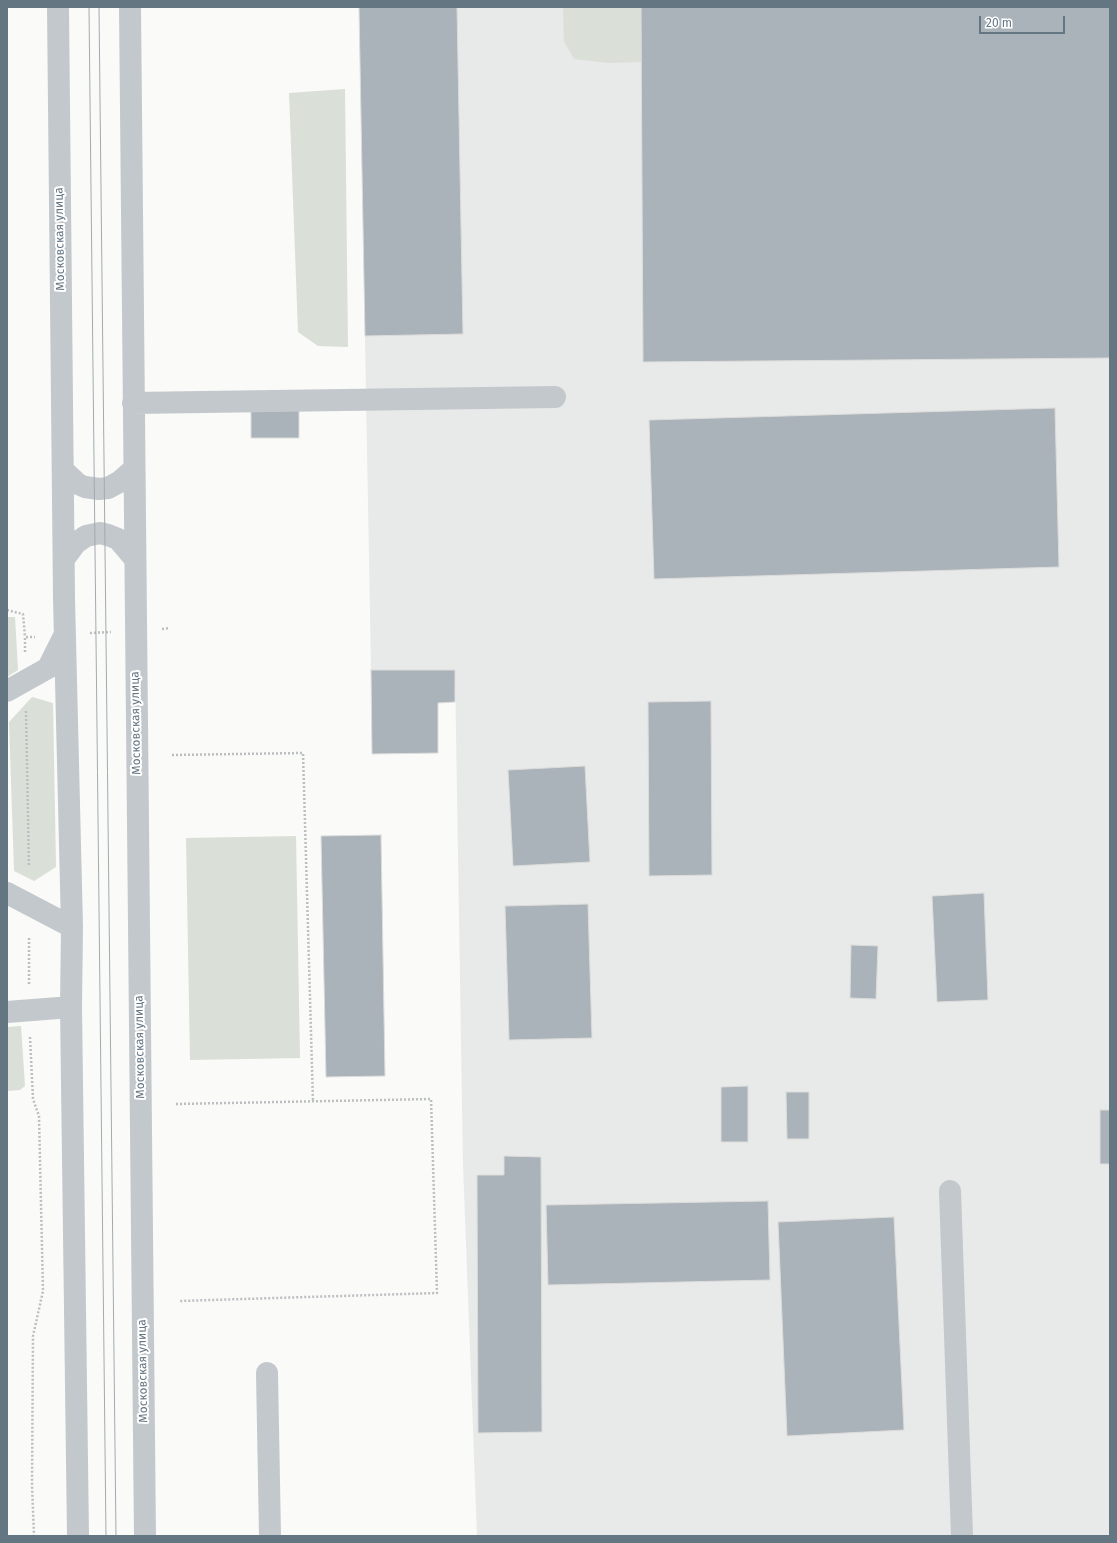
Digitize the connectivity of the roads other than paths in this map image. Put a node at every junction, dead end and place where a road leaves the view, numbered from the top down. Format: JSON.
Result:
{"nodes":[{"id":1,"x":58,"y":7,"type":"edge"},
{"id":2,"x":130,"y":7,"type":"edge"},
{"id":3,"x":555,"y":397,"type":"dead end"},
{"id":4,"x":133,"y":403,"type":"junction"},
{"id":5,"x":134,"y":469,"type":"junction"},
{"id":6,"x":63,"y":470,"type":"junction"},
{"id":7,"x":134,"y":558,"type":"junction"},
{"id":8,"x":64,"y":559,"type":"junction"},
{"id":9,"x":65,"y":635,"type":"junction"},
{"id":10,"x":7,"y":691,"type":"edge"},
{"id":11,"x":7,"y":892,"type":"edge"},
{"id":12,"x":72,"y":927,"type":"junction"},
{"id":13,"x":71,"y":1007,"type":"junction"},
{"id":14,"x":7,"y":1012,"type":"edge"},
{"id":15,"x":950,"y":1191,"type":"dead end"},
{"id":16,"x":267,"y":1372,"type":"dead end"},
{"id":17,"x":78,"y":1536,"type":"edge"},
{"id":18,"x":145,"y":1536,"type":"edge"},
{"id":19,"x":270,"y":1536,"type":"edge"},
{"id":20,"x":962,"y":1536,"type":"edge"}],
"edges":[{"from":1,"to":6,"type":"street","name":"Московская улица"},
{"from":2,"to":4,"type":"street","name":"Московская улица"},
{"from":3,"to":4,"type":"street"},
{"from":4,"to":5,"type":"street","name":"Московская улица"},
{"from":5,"to":6,"type":"street"},
{"from":5,"to":7,"type":"street","name":"Московская улица"},
{"from":6,"to":8,"type":"street","name":"Московская улица"},
{"from":7,"to":8,"type":"street"},
{"from":7,"to":18,"type":"street","name":"Московская улица"},
{"from":8,"to":9,"type":"street","name":"Московская улица"},
{"from":9,"to":10,"type":"street"},
{"from":9,"to":12,"type":"street","name":"Московская улица"},
{"from":11,"to":12,"type":"street"},
{"from":12,"to":13,"type":"street","name":"Московская улица"},
{"from":13,"to":14,"type":"street"},
{"from":13,"to":17,"type":"street","name":"Московская улица"},
{"from":15,"to":20,"type":"street"},
{"from":16,"to":19,"type":"street"}]}
